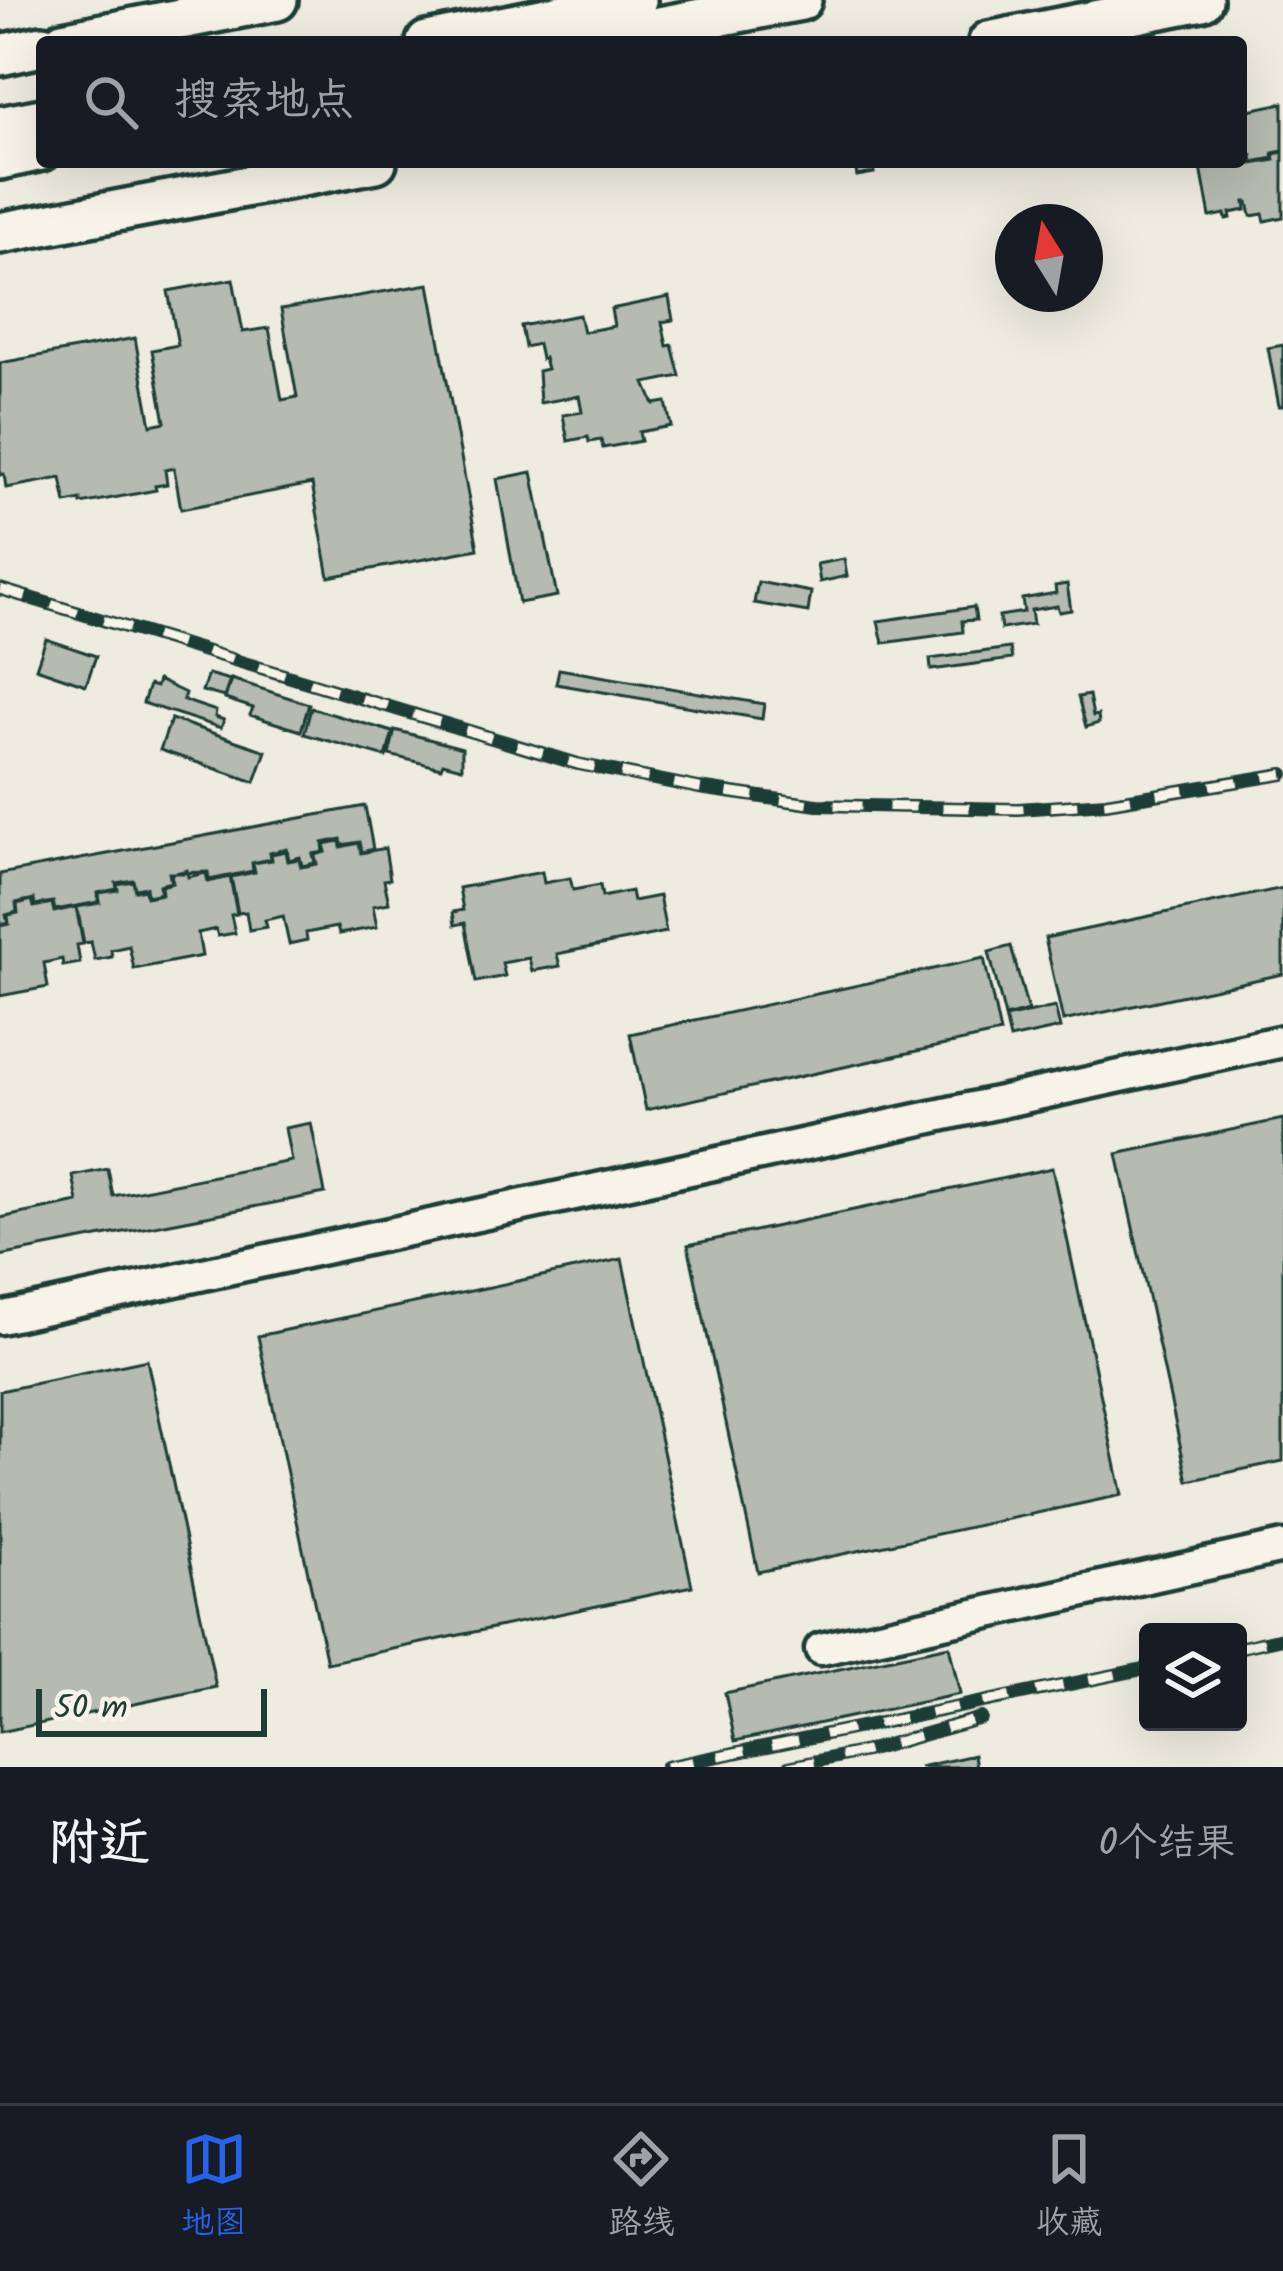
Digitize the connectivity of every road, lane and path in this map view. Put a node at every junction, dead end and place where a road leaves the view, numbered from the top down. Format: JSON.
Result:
{"nodes":[{"id":1,"x":278,"y":0,"type":"edge"},
{"id":2,"x":636,"y":0,"type":"edge"},
{"id":3,"x":801,"y":0,"type":"edge"},
{"id":4,"x":1202,"y":0,"type":"edge"},
{"id":5,"x":1086,"y":11,"type":"edge"},
{"id":6,"x":94,"y":36,"type":"edge"},
{"id":7,"x":457,"y":36,"type":"edge"},
{"id":8,"x":612,"y":36,"type":"edge"},
{"id":9,"x":1008,"y":36,"type":"edge"},
{"id":10,"x":36,"y":47,"type":"edge"},
{"id":11,"x":0,"y":55,"type":"edge"},
{"id":12,"x":36,"y":120,"type":"edge"},
{"id":13,"x":0,"y":128,"type":"edge"},
{"id":14,"x":36,"y":151,"type":"edge"},
{"id":15,"x":0,"y":158,"type":"edge"},
{"id":16,"x":344,"y":168,"type":"edge"},
{"id":17,"x":0,"y":232,"type":"edge"},
{"id":18,"x":1283,"y":1041,"type":"edge"},
{"id":19,"x":0,"y":1318,"type":"edge"},
{"id":20,"x":1283,"y":1547,"type":"edge"},
{"id":21,"x":821,"y":1649,"type":"dead end"}],
"edges":[{"from":1,"to":6,"type":"main road"},
{"from":2,"to":7,"type":"main road"},
{"from":3,"to":8,"type":"main road"},
{"from":4,"to":5,"type":"main road"},
{"from":5,"to":9,"type":"main road"},
{"from":10,"to":11,"type":"main road"},
{"from":12,"to":13,"type":"main road"},
{"from":14,"to":15,"type":"main road"},
{"from":16,"to":17,"type":"main road"},
{"from":18,"to":19,"type":"lane"},
{"from":20,"to":21,"type":"lane"}]}
